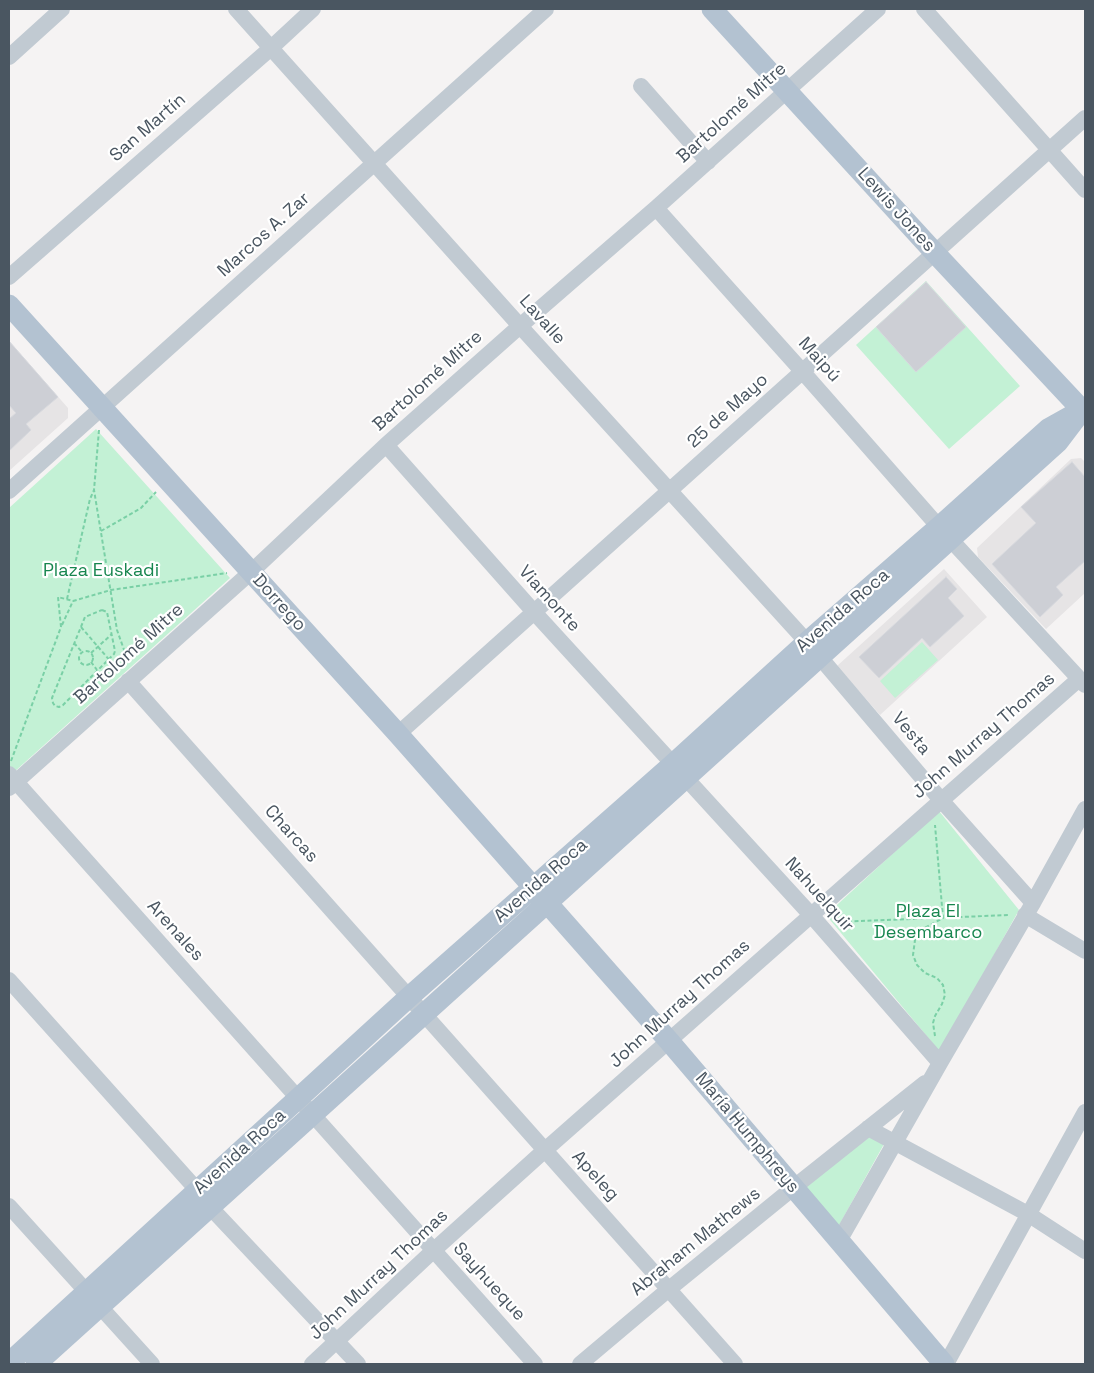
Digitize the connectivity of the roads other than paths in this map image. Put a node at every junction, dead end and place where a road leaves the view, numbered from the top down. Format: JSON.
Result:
{"nodes":[{"id":1,"x":62,"y":9,"type":"edge"},
{"id":2,"x":236,"y":9,"type":"edge"},
{"id":3,"x":313,"y":9,"type":"edge"},
{"id":4,"x":546,"y":9,"type":"edge"},
{"id":5,"x":712,"y":9,"type":"edge"},
{"id":6,"x":878,"y":9,"type":"edge"},
{"id":7,"x":924,"y":9,"type":"edge"},
{"id":8,"x":271,"y":48,"type":"junction"},
{"id":9,"x":9,"y":57,"type":"edge"},
{"id":10,"x":641,"y":86,"type":"dead end"},
{"id":11,"x":787,"y":91,"type":"junction"},
{"id":12,"x":1085,"y":118,"type":"edge"},
{"id":13,"x":1050,"y":150,"type":"junction"},
{"id":14,"x":374,"y":162,"type":"junction"},
{"id":15,"x":708,"y":162,"type":"junction"},
{"id":16,"x":1085,"y":190,"type":"edge"},
{"id":17,"x":656,"y":208,"type":"junction"},
{"id":18,"x":934,"y":253,"type":"junction"},
{"id":19,"x":9,"y":277,"type":"edge"},
{"id":20,"x":9,"y":305,"type":"edge"},
{"id":21,"x":520,"y":326,"type":"junction"},
{"id":22,"x":802,"y":371,"type":"junction"},
{"id":23,"x":101,"y":408,"type":"junction"},
{"id":24,"x":1084,"y":410,"type":"edge"},
{"id":25,"x":386,"y":445,"type":"junction"},
{"id":26,"x":670,"y":490,"type":"junction"},
{"id":27,"x":9,"y":491,"type":"edge"},
{"id":28,"x":945,"y":533,"type":"junction"},
{"id":29,"x":251,"y":572,"type":"junction"},
{"id":30,"x":534,"y":612,"type":"junction"},
{"id":31,"x":813,"y":649,"type":"junction"},
{"id":32,"x":131,"y":678,"type":"junction"},
{"id":33,"x":1082,"y":682,"type":"edge"},
{"id":34,"x":398,"y":734,"type":"junction"},
{"id":35,"x":679,"y":771,"type":"junction"},
{"id":36,"x":10,"y":778,"type":"edge"},
{"id":37,"x":937,"y":804,"type":"junction"},
{"id":38,"x":1085,"y":809,"type":"edge"},
{"id":39,"x":540,"y":895,"type":"junction"},
{"id":40,"x":1029,"y":909,"type":"junction"},
{"id":41,"x":814,"y":919,"type":"junction"},
{"id":42,"x":1085,"y":950,"type":"edge"},
{"id":43,"x":9,"y":980,"type":"edge"},
{"id":44,"x":409,"y":997,"type":"junction"},
{"id":45,"x":424,"y":1014,"type":"junction"},
{"id":46,"x":669,"y":1041,"type":"junction"},
{"id":47,"x":936,"y":1070,"type":"junction"},
{"id":48,"x":298,"y":1099,"type":"junction"},
{"id":49,"x":1085,"y":1112,"type":"edge"},
{"id":50,"x":312,"y":1115,"type":"junction"},
{"id":51,"x":868,"y":1128,"type":"junction"},
{"id":52,"x":895,"y":1143,"type":"junction"},
{"id":53,"x":545,"y":1150,"type":"junction"},
{"id":54,"x":793,"y":1188,"type":"junction"},
{"id":55,"x":204,"y":1199,"type":"junction"},
{"id":56,"x":9,"y":1206,"type":"edge"},
{"id":57,"x":1028,"y":1214,"type":"junction"},
{"id":58,"x":839,"y":1241,"type":"junction"},
{"id":59,"x":434,"y":1250,"type":"junction"},
{"id":60,"x":1085,"y":1251,"type":"edge"},
{"id":61,"x":668,"y":1289,"type":"junction"},
{"id":62,"x":93,"y":1299,"type":"junction"},
{"id":63,"x":337,"y":1341,"type":"junction"},
{"id":64,"x":9,"y":1363,"type":"edge"},
{"id":65,"x":36,"y":1364,"type":"edge"},
{"id":66,"x":152,"y":1364,"type":"edge"},
{"id":67,"x":312,"y":1364,"type":"edge"},
{"id":68,"x":358,"y":1364,"type":"edge"},
{"id":69,"x":535,"y":1364,"type":"edge"},
{"id":70,"x":580,"y":1364,"type":"edge"},
{"id":71,"x":735,"y":1364,"type":"edge"},
{"id":72,"x":945,"y":1364,"type":"edge"}],
"edges":[{"from":1,"to":9,"type":"street"},
{"from":2,"to":8,"type":"street","name":"Lavalle"},
{"from":3,"to":8,"type":"street","name":"San Martín"},
{"from":4,"to":14,"type":"street","name":"Marcos A. Zar"},
{"from":5,"to":11,"type":"main road","name":"Lewis Jones"},
{"from":6,"to":11,"type":"street","name":"Bartolomé Mitre"},
{"from":7,"to":13,"type":"street"},
{"from":8,"to":14,"type":"street","name":"Lavalle"},
{"from":8,"to":19,"type":"street","name":"San Martín"},
{"from":10,"to":15,"type":"street"},
{"from":11,"to":15,"type":"street","name":"Bartolomé Mitre"},
{"from":11,"to":18,"type":"main road","name":"Lewis Jones"},
{"from":12,"to":13,"type":"street","name":"25 de Mayo"},
{"from":13,"to":16,"type":"street"},
{"from":13,"to":18,"type":"street","name":"25 de Mayo"},
{"from":14,"to":21,"type":"street","name":"Lavalle"},
{"from":14,"to":23,"type":"street","name":"Marcos A. Zar"},
{"from":15,"to":17,"type":"street","name":"Bartolomé Mitre"},
{"from":17,"to":21,"type":"street","name":"Bartolomé Mitre"},
{"from":17,"to":22,"type":"street","name":"Maipú"},
{"from":18,"to":22,"type":"street","name":"25 de Mayo"},
{"from":18,"to":24,"type":"main road","name":"Lewis Jones"},
{"from":20,"to":23,"type":"main road","name":"Dorrego"},
{"from":21,"to":25,"type":"street","name":"Bartolomé Mitre"},
{"from":21,"to":26,"type":"street","name":"Lavalle"},
{"from":22,"to":26,"type":"street","name":"25 de Mayo"},
{"from":22,"to":28,"type":"street","name":"Maipú"},
{"from":23,"to":27,"type":"street","name":"Marcos A. Zar"},
{"from":23,"to":29,"type":"main road","name":"Dorrego"},
{"from":24,"to":28,"type":"main road","name":"Avenida Roca"},
{"from":25,"to":29,"type":"street","name":"Bartolomé Mitre"},
{"from":25,"to":30,"type":"street","name":"Viamonte"},
{"from":26,"to":30,"type":"street","name":"25 de Mayo"},
{"from":26,"to":31,"type":"street","name":"Lavalle"},
{"from":28,"to":31,"type":"main road","name":"Avenida Roca"},
{"from":28,"to":33,"type":"street","name":"Maipú"},
{"from":29,"to":32,"type":"street","name":"Bartolomé Mitre"},
{"from":29,"to":34,"type":"main road","name":"Dorrego"},
{"from":30,"to":34,"type":"street","name":"25 de Mayo"},
{"from":30,"to":35,"type":"street","name":"Viamonte"},
{"from":31,"to":35,"type":"main road","name":"Avenida Roca"},
{"from":31,"to":37,"type":"street","name":"Vesta"},
{"from":32,"to":36,"type":"street","name":"Bartolomé Mitre"},
{"from":32,"to":44,"type":"street","name":"Charcas"},
{"from":33,"to":37,"type":"street","name":"John Murray Thomas"},
{"from":34,"to":39,"type":"main road","name":"Dorrego"},
{"from":35,"to":39,"type":"main road","name":"Avenida Roca"},
{"from":35,"to":41,"type":"street","name":"Nahuelquir"},
{"from":36,"to":48,"type":"street","name":"Arenales"},
{"from":37,"to":40,"type":"street","name":"Vesta"},
{"from":37,"to":41,"type":"street","name":"John Murray Thomas"},
{"from":38,"to":40,"type":"street","name":"Abraham Mathews"},
{"from":39,"to":44,"type":"main road","name":"Avenida Roca"},
{"from":39,"to":45,"type":"main road","name":"Avenida Roca"},
{"from":39,"to":46,"type":"main road","name":"María Humphreys"},
{"from":40,"to":42,"type":"street","name":"Vesta"},
{"from":40,"to":47,"type":"street","name":"Abraham Mathews"},
{"from":41,"to":46,"type":"street","name":"John Murray Thomas"},
{"from":41,"to":47,"type":"street","name":"Nahuelquir"},
{"from":43,"to":55,"type":"street"},
{"from":44,"to":45,"type":"street","name":"Charcas"},
{"from":44,"to":48,"type":"main road","name":"Avenida Roca"},
{"from":45,"to":50,"type":"main road","name":"Avenida Roca"},
{"from":45,"to":53,"type":"street","name":"Apeleg"},
{"from":46,"to":53,"type":"street","name":"John Murray Thomas"},
{"from":46,"to":54,"type":"main road","name":"María Humphreys"},
{"from":47,"to":51,"type":"street","name":"Abraham Mathews"},
{"from":47,"to":52,"type":"street","name":"Abraham Mathews"},
{"from":48,"to":50,"type":"street","name":"Arenales"},
{"from":48,"to":55,"type":"main road","name":"Avenida Roca"},
{"from":49,"to":57,"type":"street"},
{"from":50,"to":55,"type":"main road","name":"Avenida Roca"},
{"from":50,"to":59,"type":"street","name":"Sayhueque"},
{"from":51,"to":52,"type":"street"},
{"from":51,"to":54,"type":"street","name":"Abraham Mathews"},
{"from":52,"to":57,"type":"street"},
{"from":52,"to":58,"type":"street","name":"Abraham Mathews"},
{"from":53,"to":59,"type":"street","name":"John Murray Thomas"},
{"from":53,"to":61,"type":"street","name":"Apeleg"},
{"from":54,"to":58,"type":"main road","name":"María Humphreys"},
{"from":54,"to":61,"type":"street","name":"Abraham Mathews"},
{"from":55,"to":62,"type":"main road","name":"Avenida Roca"},
{"from":55,"to":63,"type":"street"},
{"from":56,"to":62,"type":"street"},
{"from":57,"to":60,"type":"street"},
{"from":57,"to":72,"type":"street"},
{"from":58,"to":72,"type":"main road","name":"María Humphreys"},
{"from":59,"to":63,"type":"street","name":"John Murray Thomas"},
{"from":59,"to":69,"type":"street","name":"Sayhueque"},
{"from":61,"to":70,"type":"street","name":"Abraham Mathews"},
{"from":61,"to":71,"type":"street","name":"Apeleg"},
{"from":62,"to":64,"type":"main road","name":"Avenida Roca"},
{"from":62,"to":65,"type":"main road","name":"Avenida Roca"},
{"from":62,"to":66,"type":"street"},
{"from":63,"to":67,"type":"street","name":"John Murray Thomas"},
{"from":63,"to":68,"type":"street"}]}
